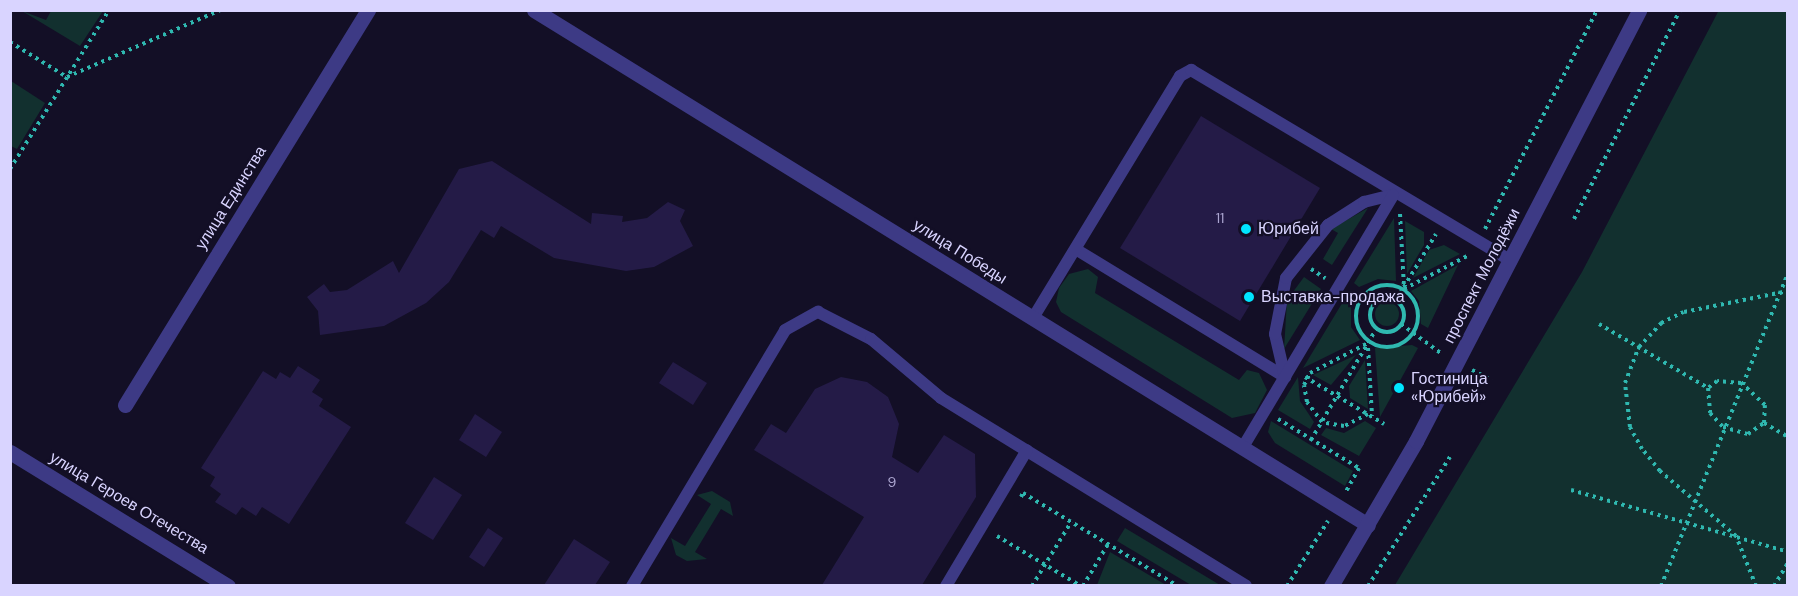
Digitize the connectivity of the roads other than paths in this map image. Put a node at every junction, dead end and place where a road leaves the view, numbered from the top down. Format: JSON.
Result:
{"nodes":[{"id":1,"x":368,"y":10,"type":"edge"},
{"id":2,"x":534,"y":10,"type":"edge"},
{"id":3,"x":1639,"y":10,"type":"edge"},
{"id":4,"x":1393,"y":195,"type":"junction"},
{"id":5,"x":1077,"y":250,"type":"junction"},
{"id":6,"x":1511,"y":261,"type":"junction"},
{"id":7,"x":1033,"y":318,"type":"junction"},
{"id":8,"x":1291,"y":374,"type":"junction"},
{"id":9,"x":125,"y":405,"type":"dead end"},
{"id":10,"x":1243,"y":447,"type":"junction"},
{"id":11,"x":1027,"y":450,"type":"junction"},
{"id":12,"x":10,"y":452,"type":"edge"},
{"id":13,"x":1368,"y":525,"type":"junction"},
{"id":14,"x":228,"y":585,"type":"edge"},
{"id":15,"x":632,"y":585,"type":"edge"},
{"id":16,"x":946,"y":585,"type":"edge"},
{"id":17,"x":1246,"y":585,"type":"edge"},
{"id":18,"x":1331,"y":585,"type":"edge"}],
"edges":[{"from":1,"to":9,"type":"street","name":"улица Единства"},
{"from":2,"to":7,"type":"street","name":"улица Победы"},
{"from":3,"to":6,"type":"street","name":"проспект Молодёжи"},
{"from":4,"to":5,"type":"lane"},
{"from":4,"to":6,"type":"lane"},
{"from":4,"to":8,"type":"lane"},
{"from":4,"to":8,"type":"lane"},
{"from":5,"to":7,"type":"lane"},
{"from":5,"to":8,"type":"lane"},
{"from":6,"to":13,"type":"street","name":"проспект Молодёжи"},
{"from":7,"to":10,"type":"street","name":"улица Победы"},
{"from":8,"to":10,"type":"lane"},
{"from":10,"to":13,"type":"street","name":"улица Победы"},
{"from":11,"to":15,"type":"lane"},
{"from":11,"to":16,"type":"lane"},
{"from":11,"to":17,"type":"lane"},
{"from":12,"to":14,"type":"street","name":"улица Героев Отечества"},
{"from":13,"to":18,"type":"street","name":"проспект Молодёжи"}]}
